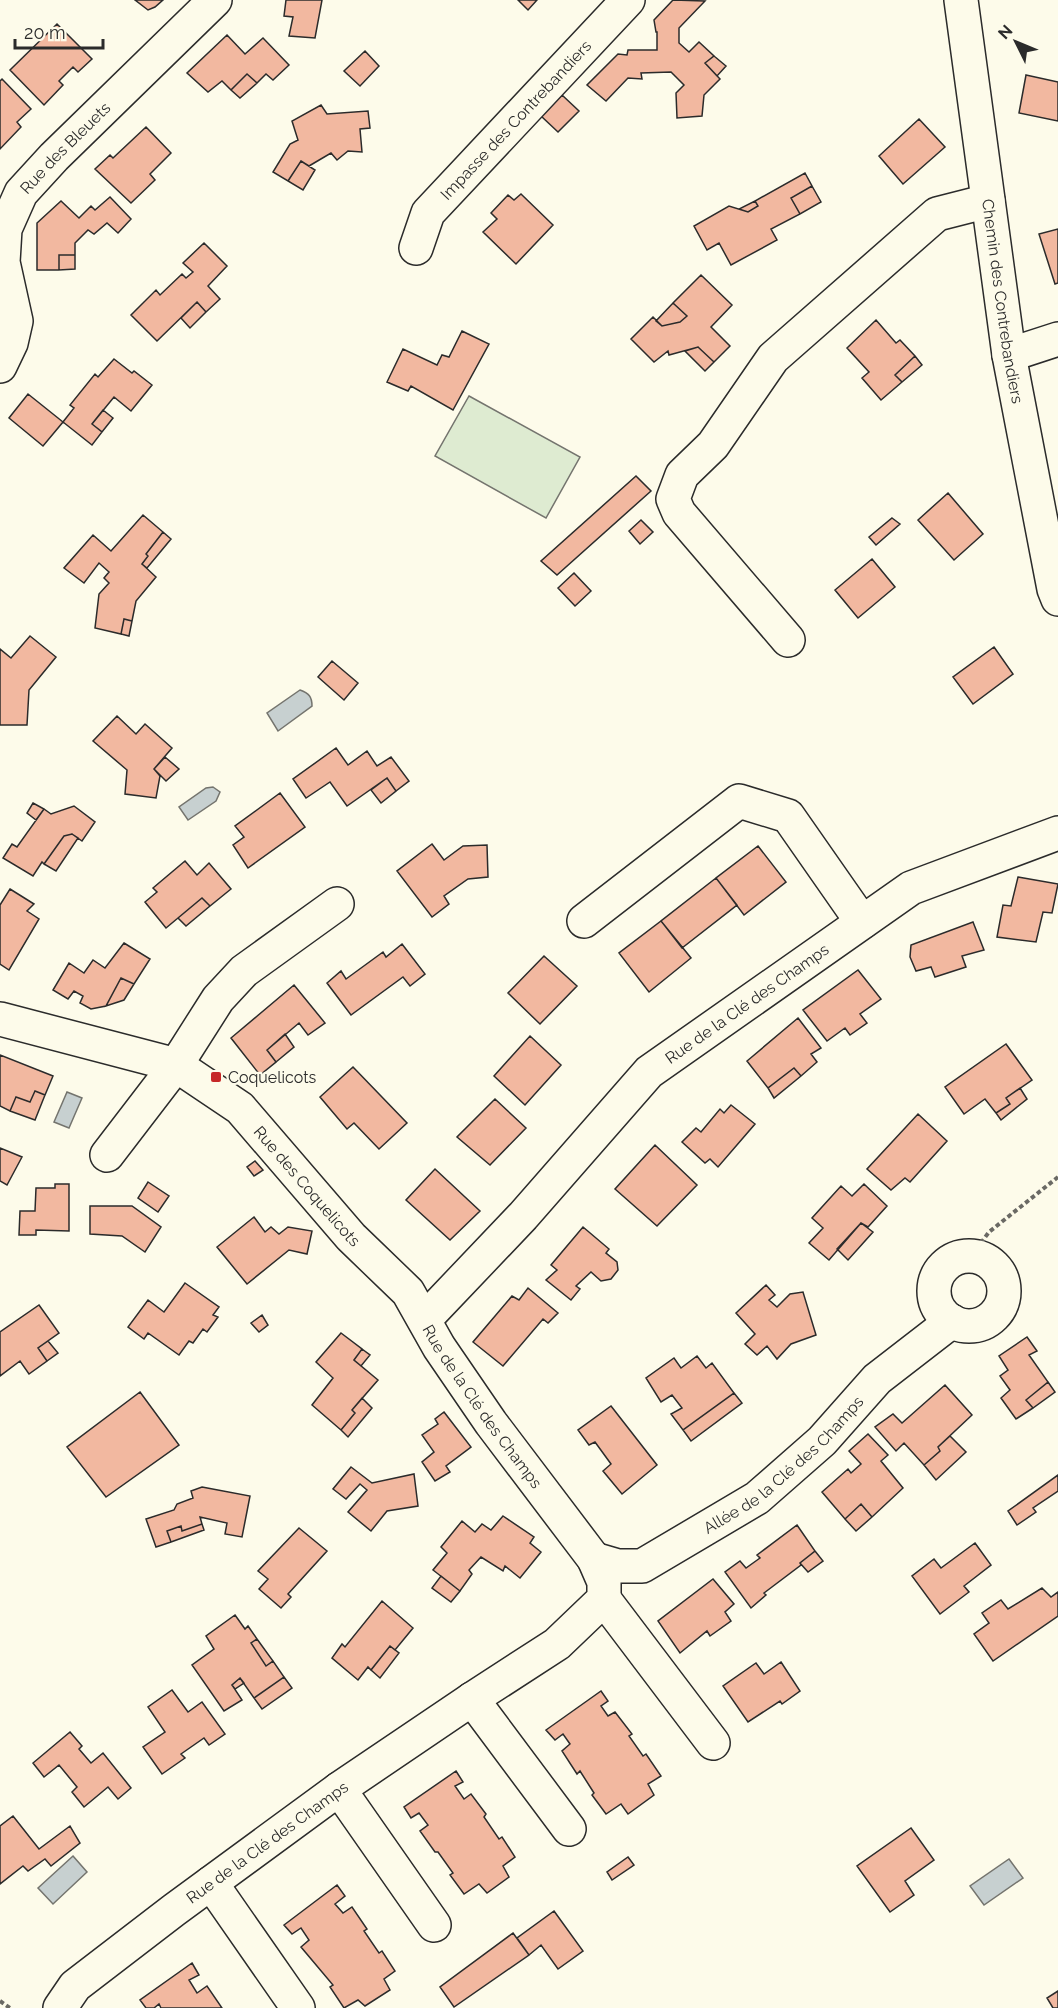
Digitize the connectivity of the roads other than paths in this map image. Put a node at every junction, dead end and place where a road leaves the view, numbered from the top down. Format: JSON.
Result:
{"nodes":[{"id":1,"x":215,"y":0,"type":"edge"},
{"id":2,"x":628,"y":0,"type":"edge"},
{"id":3,"x":961,"y":0,"type":"edge"},
{"id":4,"x":988,"y":201,"type":"junction"},
{"id":5,"x":416,"y":248,"type":"dead end"},
{"id":6,"x":1058,"y":339,"type":"edge"},
{"id":7,"x":1010,"y":355,"type":"junction"},
{"id":8,"x":0,"y":366,"type":"edge"},
{"id":9,"x":1058,"y":599,"type":"edge"},
{"id":10,"x":788,"y":640,"type":"dead end"},
{"id":11,"x":1058,"y":833,"type":"edge"},
{"id":12,"x":337,"y":904,"type":"dead end"},
{"id":13,"x":584,"y":921,"type":"dead end"},
{"id":14,"x":862,"y":922,"type":"junction"},
{"id":15,"x":0,"y":1019,"type":"edge"},
{"id":16,"x":176,"y":1065,"type":"junction"},
{"id":17,"x":107,"y":1155,"type":"dead end"},
{"id":18,"x":425,"y":1319,"type":"junction"},
{"id":19,"x":952,"y":1321,"type":"junction"},
{"id":20,"x":594,"y":1559,"type":"junction"},
{"id":21,"x":604,"y":1599,"type":"junction"},
{"id":22,"x":472,"y":1699,"type":"junction"},
{"id":23,"x":713,"y":1743,"type":"dead end"},
{"id":24,"x":339,"y":1789,"type":"junction"},
{"id":25,"x":569,"y":1829,"type":"dead end"},
{"id":26,"x":211,"y":1883,"type":"junction"},
{"id":27,"x":434,"y":1925,"type":"dead end"},
{"id":28,"x":64,"y":2007,"type":"edge"},
{"id":29,"x":298,"y":2008,"type":"edge"}],
"edges":[{"from":1,"to":8,"type":"street","name":"Rue des Bleuets"},
{"from":2,"to":5,"type":"street","name":"Impasse des Contrebandiers"},
{"from":3,"to":4,"type":"street","name":"Chemin des Contrebandiers"},
{"from":4,"to":7,"type":"street","name":"Chemin des Contrebandiers"},
{"from":4,"to":10,"type":"street"},
{"from":6,"to":7,"type":"street"},
{"from":7,"to":9,"type":"street","name":"Chemin des Contrebandiers"},
{"from":11,"to":14,"type":"street","name":"Rue de la Clé des Champs"},
{"from":12,"to":16,"type":"street"},
{"from":13,"to":14,"type":"street"},
{"from":14,"to":18,"type":"street","name":"Rue de la Clé des Champs"},
{"from":15,"to":16,"type":"street","name":"Rue des Coquelicots"},
{"from":16,"to":17,"type":"street"},
{"from":16,"to":18,"type":"street","name":"Rue des Coquelicots"},
{"from":18,"to":20,"type":"street","name":"Rue de la Clé des Champs"},
{"from":19,"to":19,"type":"street"},
{"from":19,"to":20,"type":"street","name":"Allée de la Clé des Champs"},
{"from":20,"to":21,"type":"street","name":"Rue de la Clé des Champs"},
{"from":21,"to":22,"type":"street","name":"Rue de la Clé des Champs"},
{"from":21,"to":23,"type":"street"},
{"from":22,"to":24,"type":"street","name":"Rue de la Clé des Champs"},
{"from":22,"to":25,"type":"street"},
{"from":24,"to":26,"type":"street","name":"Rue de la Clé des Champs"},
{"from":24,"to":27,"type":"street"},
{"from":26,"to":28,"type":"street","name":"Rue de la Clé des Champs"},
{"from":26,"to":29,"type":"street"}]}
